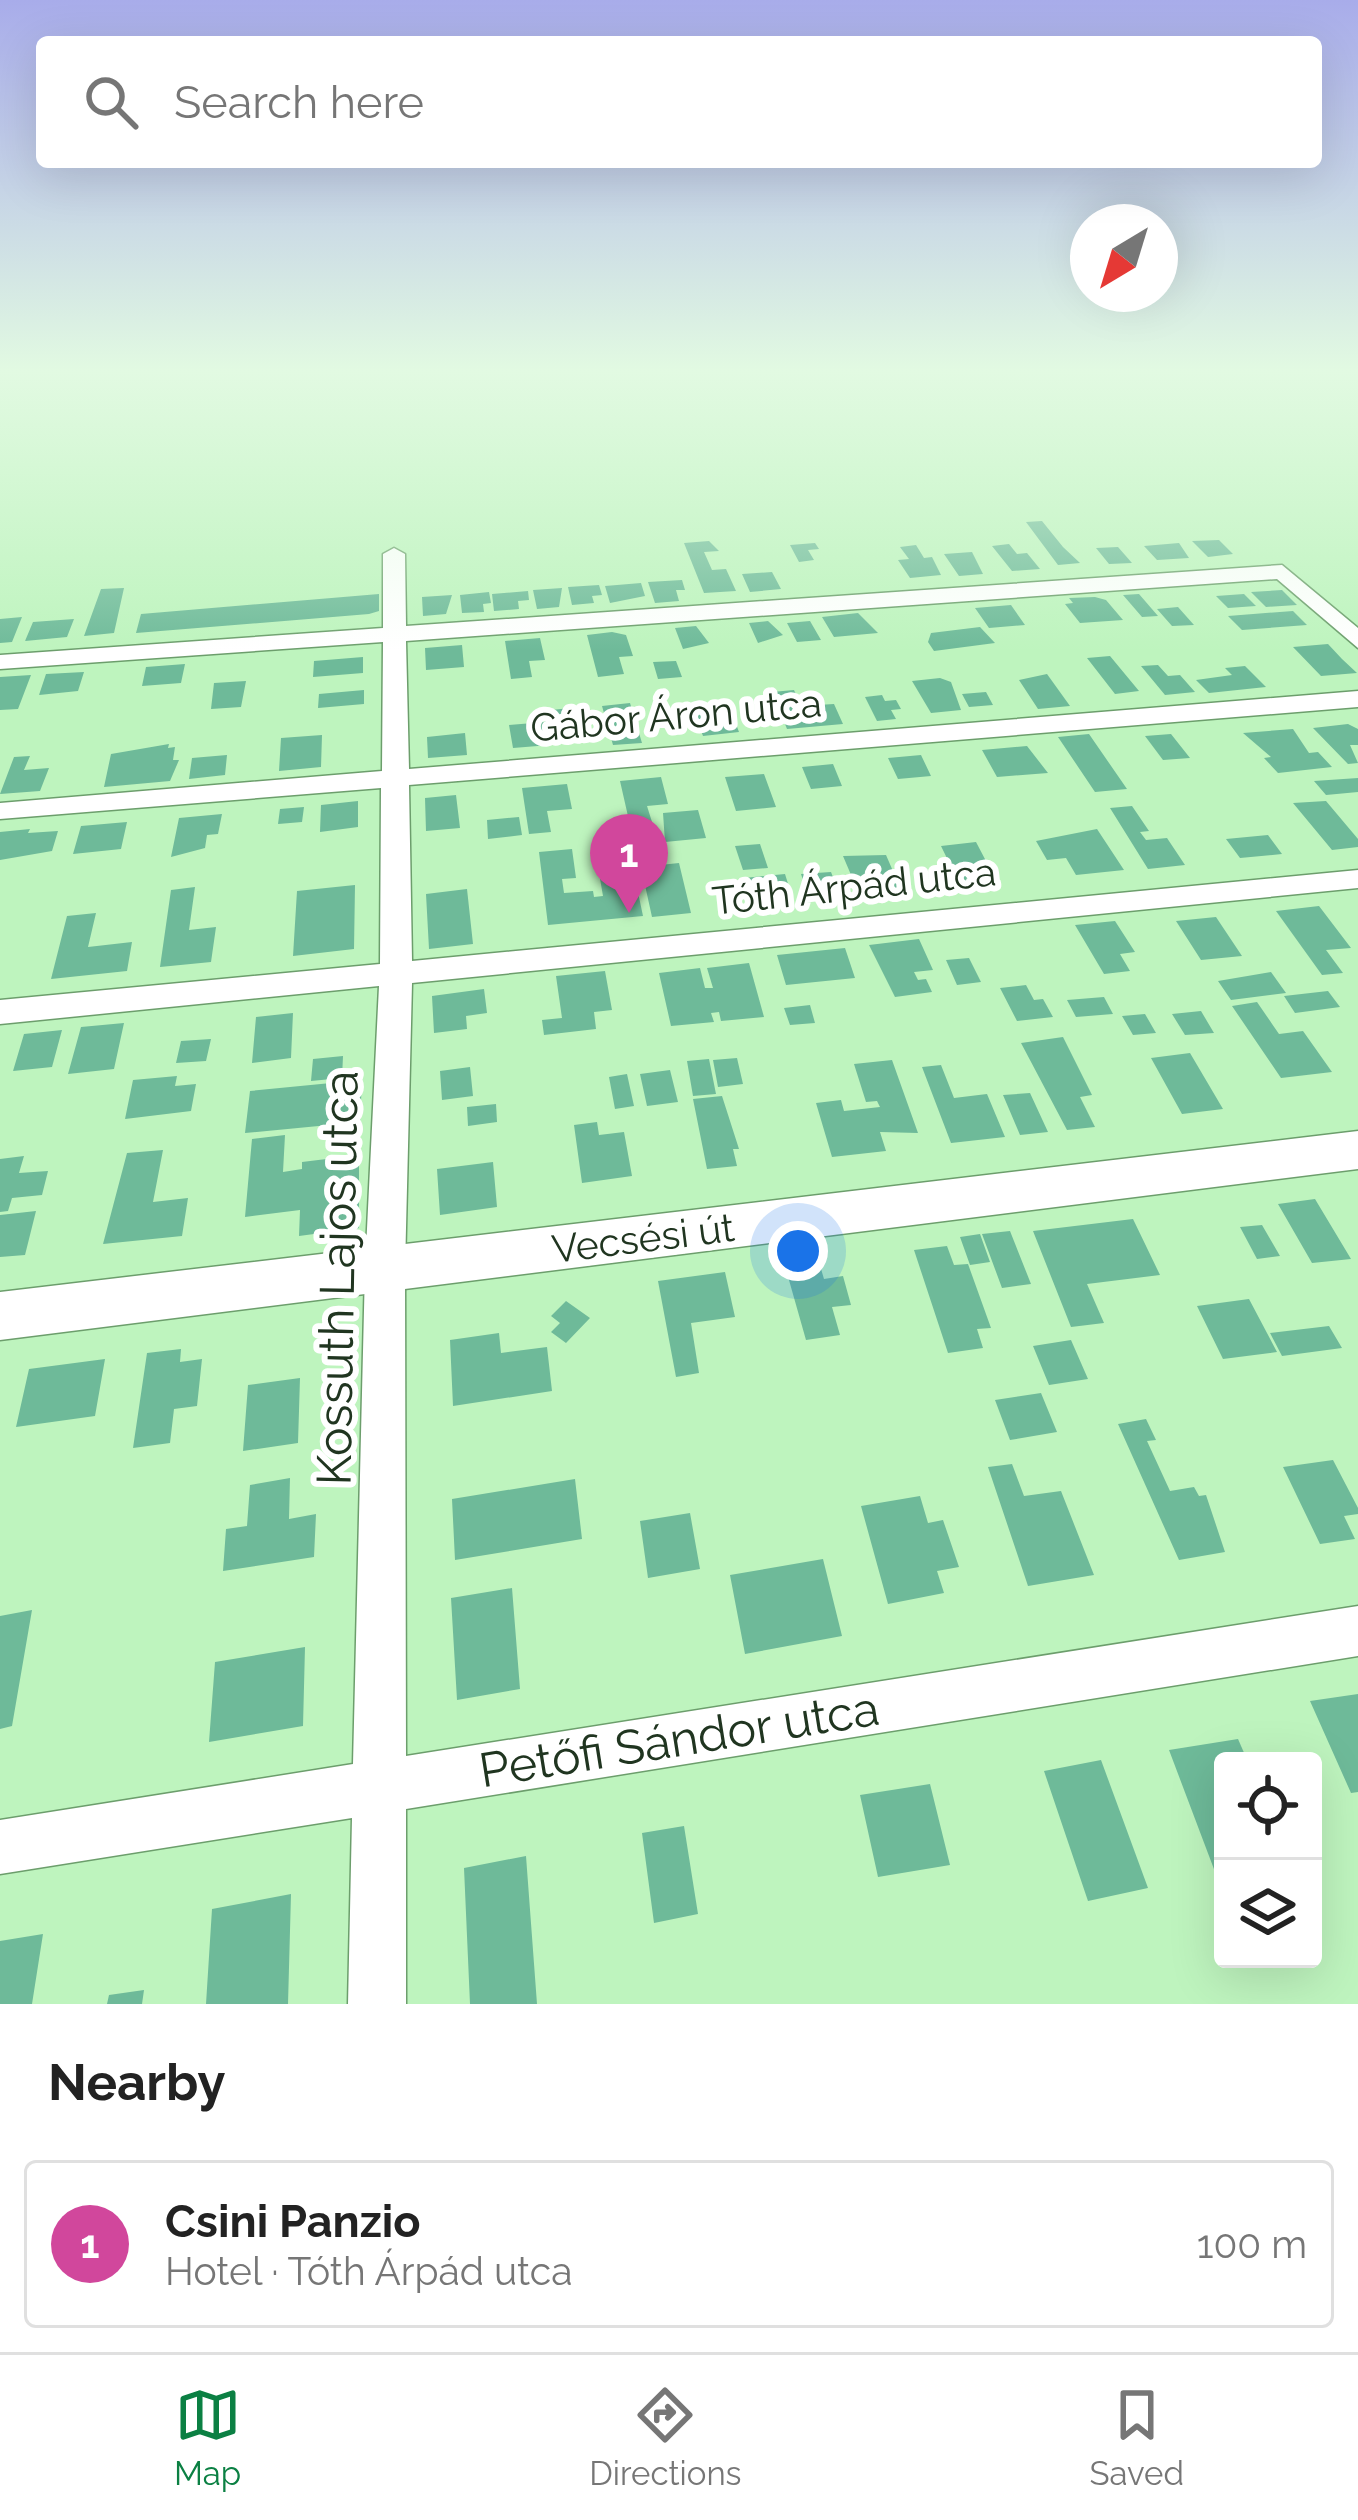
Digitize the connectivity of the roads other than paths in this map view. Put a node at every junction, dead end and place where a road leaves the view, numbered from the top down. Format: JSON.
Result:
{"nodes":[{"id":1,"x":394,"y":554,"type":"dead end"},
{"id":2,"x":396,"y":634,"type":"junction"},
{"id":3,"x":1358,"y":641,"type":"edge"},
{"id":4,"x":0,"y":662,"type":"edge"},
{"id":5,"x":1358,"y":698,"type":"edge"},
{"id":6,"x":396,"y":777,"type":"junction"},
{"id":7,"x":0,"y":811,"type":"edge"},
{"id":8,"x":1358,"y":879,"type":"edge"},
{"id":9,"x":396,"y":973,"type":"junction"},
{"id":10,"x":0,"y":1012,"type":"edge"},
{"id":11,"x":1358,"y":1150,"type":"edge"},
{"id":12,"x":385,"y":1269,"type":"junction"},
{"id":13,"x":0,"y":1316,"type":"edge"},
{"id":14,"x":1358,"y":1631,"type":"edge"},
{"id":15,"x":379,"y":1787,"type":"junction"},
{"id":16,"x":0,"y":1847,"type":"edge"},
{"id":17,"x":377,"y":2004,"type":"edge"}],
"edges":[{"from":1,"to":2,"type":"street","name":"Kossuth Lajos utca"},
{"from":2,"to":3,"type":"street"},
{"from":2,"to":4,"type":"street"},
{"from":2,"to":6,"type":"street","name":"Kossuth Lajos utca"},
{"from":5,"to":6,"type":"street","name":"Gábor Áron utca"},
{"from":6,"to":7,"type":"street","name":"Gábor Áron utca"},
{"from":6,"to":9,"type":"street","name":"Kossuth Lajos utca"},
{"from":8,"to":9,"type":"street","name":"Tóth Árpád utca"},
{"from":9,"to":10,"type":"street","name":"Tóth Árpád utca"},
{"from":9,"to":12,"type":"street","name":"Kossuth Lajos utca"},
{"from":11,"to":12,"type":"main road","name":"Vecsési út"},
{"from":12,"to":13,"type":"main road","name":"Vecsési út"},
{"from":12,"to":15,"type":"street","name":"Kossuth Lajos utca"},
{"from":14,"to":15,"type":"street","name":"Petőfi Sándor utca"},
{"from":15,"to":16,"type":"street","name":"Petőfi Sándor utca"},
{"from":15,"to":17,"type":"street","name":"Kossuth Lajos utca"}]}
